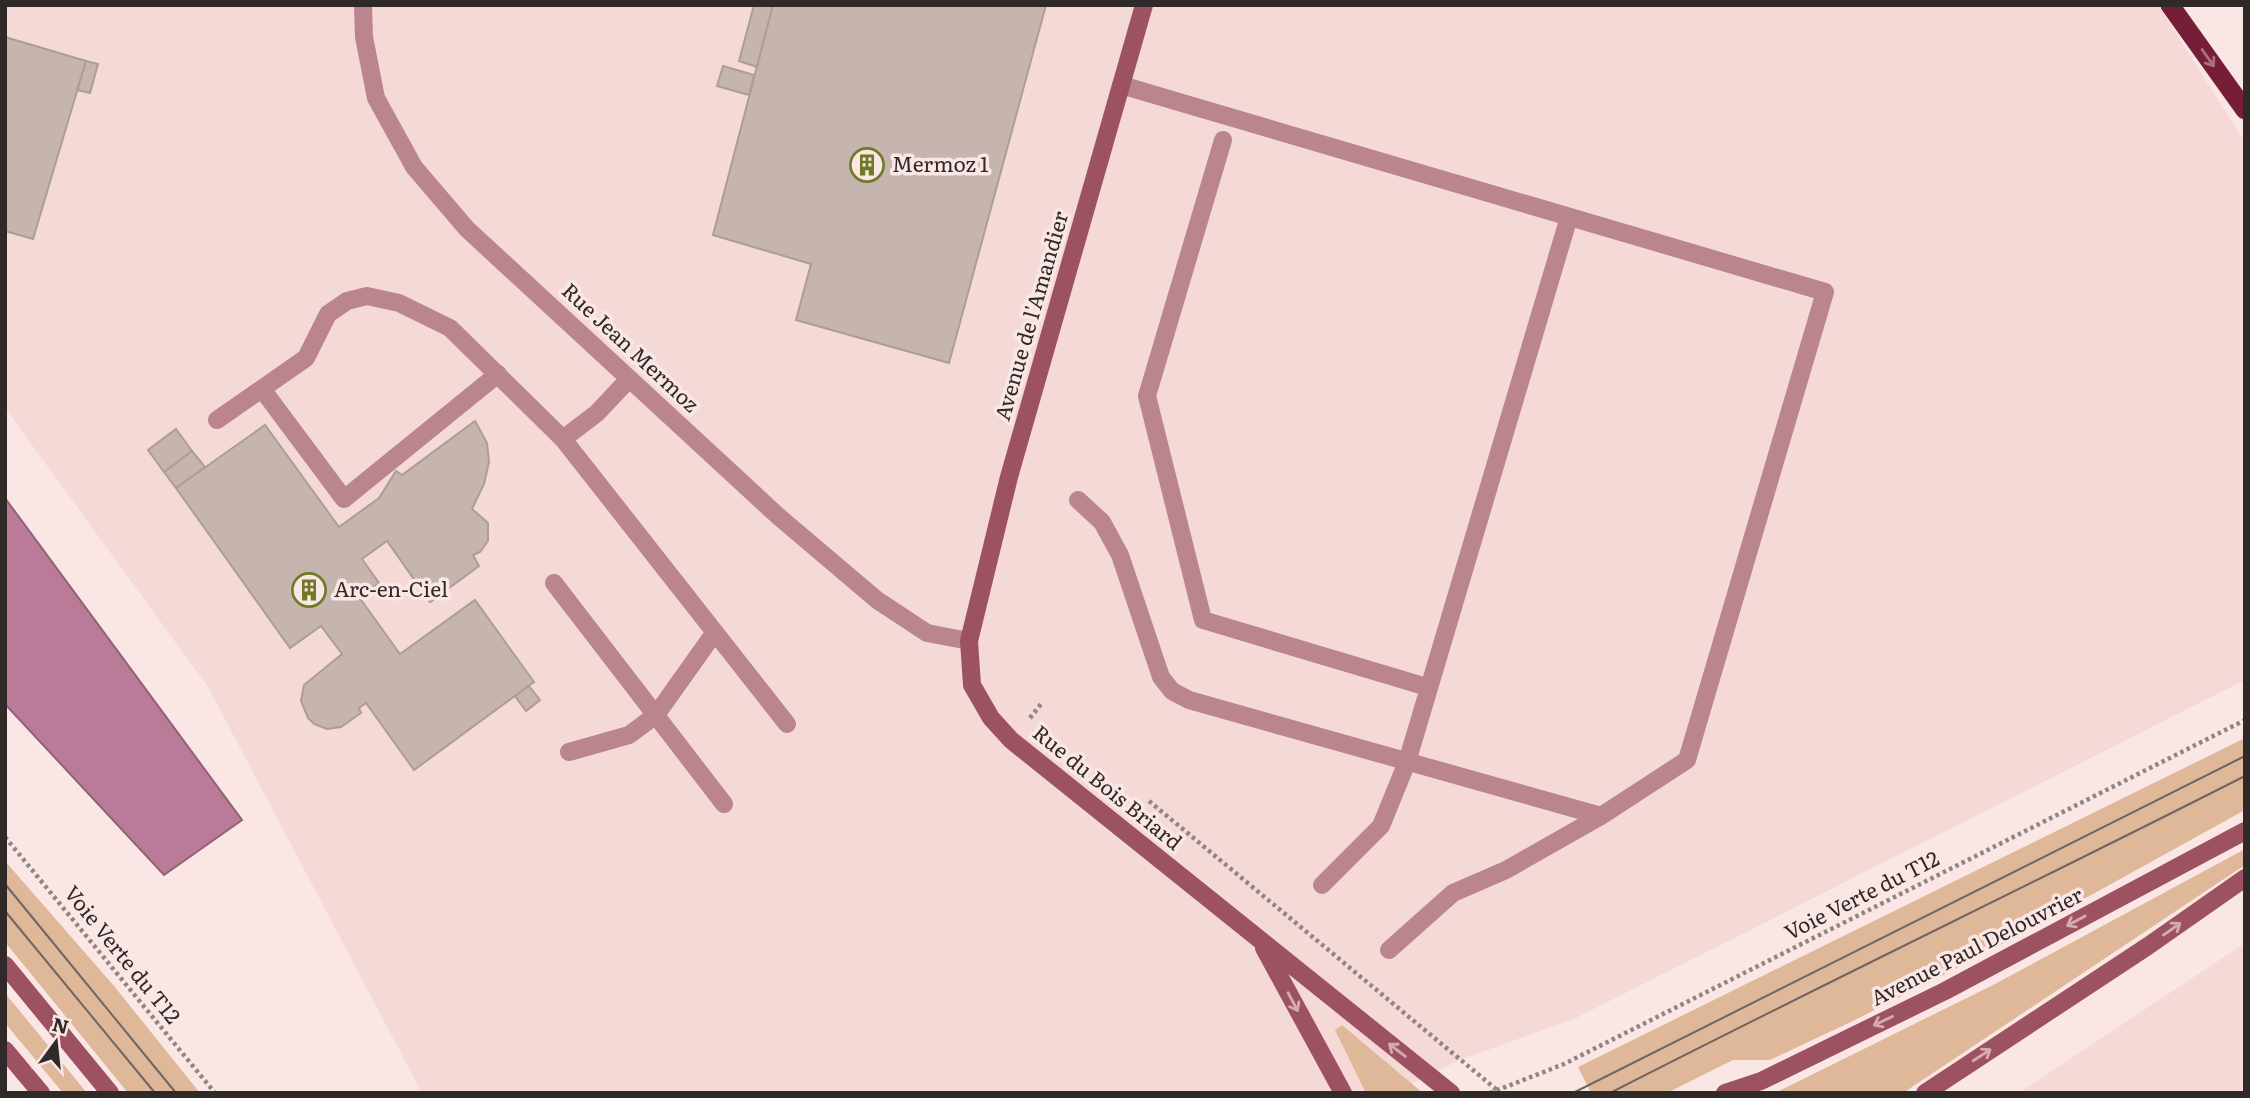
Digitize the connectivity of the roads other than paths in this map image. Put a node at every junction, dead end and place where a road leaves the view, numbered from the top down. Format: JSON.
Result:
{"nodes":[{"id":1,"x":363,"y":5,"type":"edge"},
{"id":2,"x":1144,"y":5,"type":"edge"},
{"id":3,"x":2170,"y":5,"type":"edge"},
{"id":4,"x":1121,"y":85,"type":"junction"},
{"id":5,"x":2245,"y":110,"type":"edge"},
{"id":6,"x":1223,"y":140,"type":"dead end"},
{"id":7,"x":1569,"y":218,"type":"junction"},
{"id":8,"x":498,"y":374,"type":"junction"},
{"id":9,"x":629,"y":379,"type":"junction"},
{"id":10,"x":262,"y":389,"type":"junction"},
{"id":11,"x":217,"y":420,"type":"dead end"},
{"id":12,"x":564,"y":439,"type":"junction"},
{"id":13,"x":1078,"y":500,"type":"dead end"},
{"id":14,"x":554,"y":583,"type":"dead end"},
{"id":15,"x":715,"y":632,"type":"junction"},
{"id":16,"x":969,"y":641,"type":"junction"},
{"id":17,"x":1427,"y":687,"type":"junction"},
{"id":18,"x":656,"y":715,"type":"junction"},
{"id":19,"x":787,"y":724,"type":"dead end"},
{"id":20,"x":569,"y":752,"type":"dead end"},
{"id":21,"x":1406,"y":762,"type":"junction"},
{"id":22,"x":724,"y":804,"type":"dead end"},
{"id":23,"x":1601,"y":816,"type":"junction"},
{"id":24,"x":2245,"y":831,"type":"edge"},
{"id":25,"x":2245,"y":878,"type":"edge"},
{"id":26,"x":1322,"y":886,"type":"dead end"},
{"id":27,"x":1261,"y":942,"type":"junction"},
{"id":28,"x":1389,"y":950,"type":"dead end"},
{"id":29,"x":5,"y":965,"type":"edge"},
{"id":30,"x":5,"y":1050,"type":"edge"},
{"id":31,"x":41,"y":1093,"type":"edge"},
{"id":32,"x":110,"y":1093,"type":"edge"},
{"id":33,"x":1343,"y":1093,"type":"edge"},
{"id":34,"x":1451,"y":1093,"type":"edge"},
{"id":35,"x":1725,"y":1093,"type":"edge"},
{"id":36,"x":1925,"y":1093,"type":"edge"}],
"edges":[{"from":1,"to":9,"type":"street","name":"Rue Jean Mermoz"},
{"from":2,"to":4,"type":"main road","name":"Avenue de l'Amandier"},
{"from":3,"to":5,"type":"highway","one_way":true},
{"from":4,"to":7,"type":"street"},
{"from":4,"to":16,"type":"main road","name":"Avenue de l'Amandier"},
{"from":6,"to":17,"type":"street"},
{"from":7,"to":17,"type":"street"},
{"from":7,"to":23,"type":"street"},
{"from":8,"to":10,"type":"street"},
{"from":8,"to":10,"type":"street"},
{"from":8,"to":12,"type":"street"},
{"from":9,"to":12,"type":"street"},
{"from":9,"to":16,"type":"street","name":"Rue Jean Mermoz"},
{"from":10,"to":11,"type":"street"},
{"from":12,"to":15,"type":"street"},
{"from":13,"to":21,"type":"street"},
{"from":14,"to":18,"type":"street"},
{"from":15,"to":18,"type":"street"},
{"from":15,"to":19,"type":"street"},
{"from":16,"to":27,"type":"main road","name":"Rue du Bois Briard"},
{"from":17,"to":21,"type":"street"},
{"from":18,"to":20,"type":"street"},
{"from":18,"to":22,"type":"street"},
{"from":21,"to":23,"type":"street"},
{"from":21,"to":26,"type":"street"},
{"from":23,"to":28,"type":"street"},
{"from":24,"to":35,"type":"main road","name":"Avenue Paul Delouvrier","one_way":true},
{"from":36,"to":25,"type":"main road","one_way":true},
{"from":27,"to":33,"type":"main road","name":"Rue du Bois Briard","one_way":true},
{"from":34,"to":27,"type":"main road","name":"Rue du Bois Briard","one_way":true},
{"from":29,"to":32,"type":"main road"},
{"from":30,"to":31,"type":"main road"}]}
